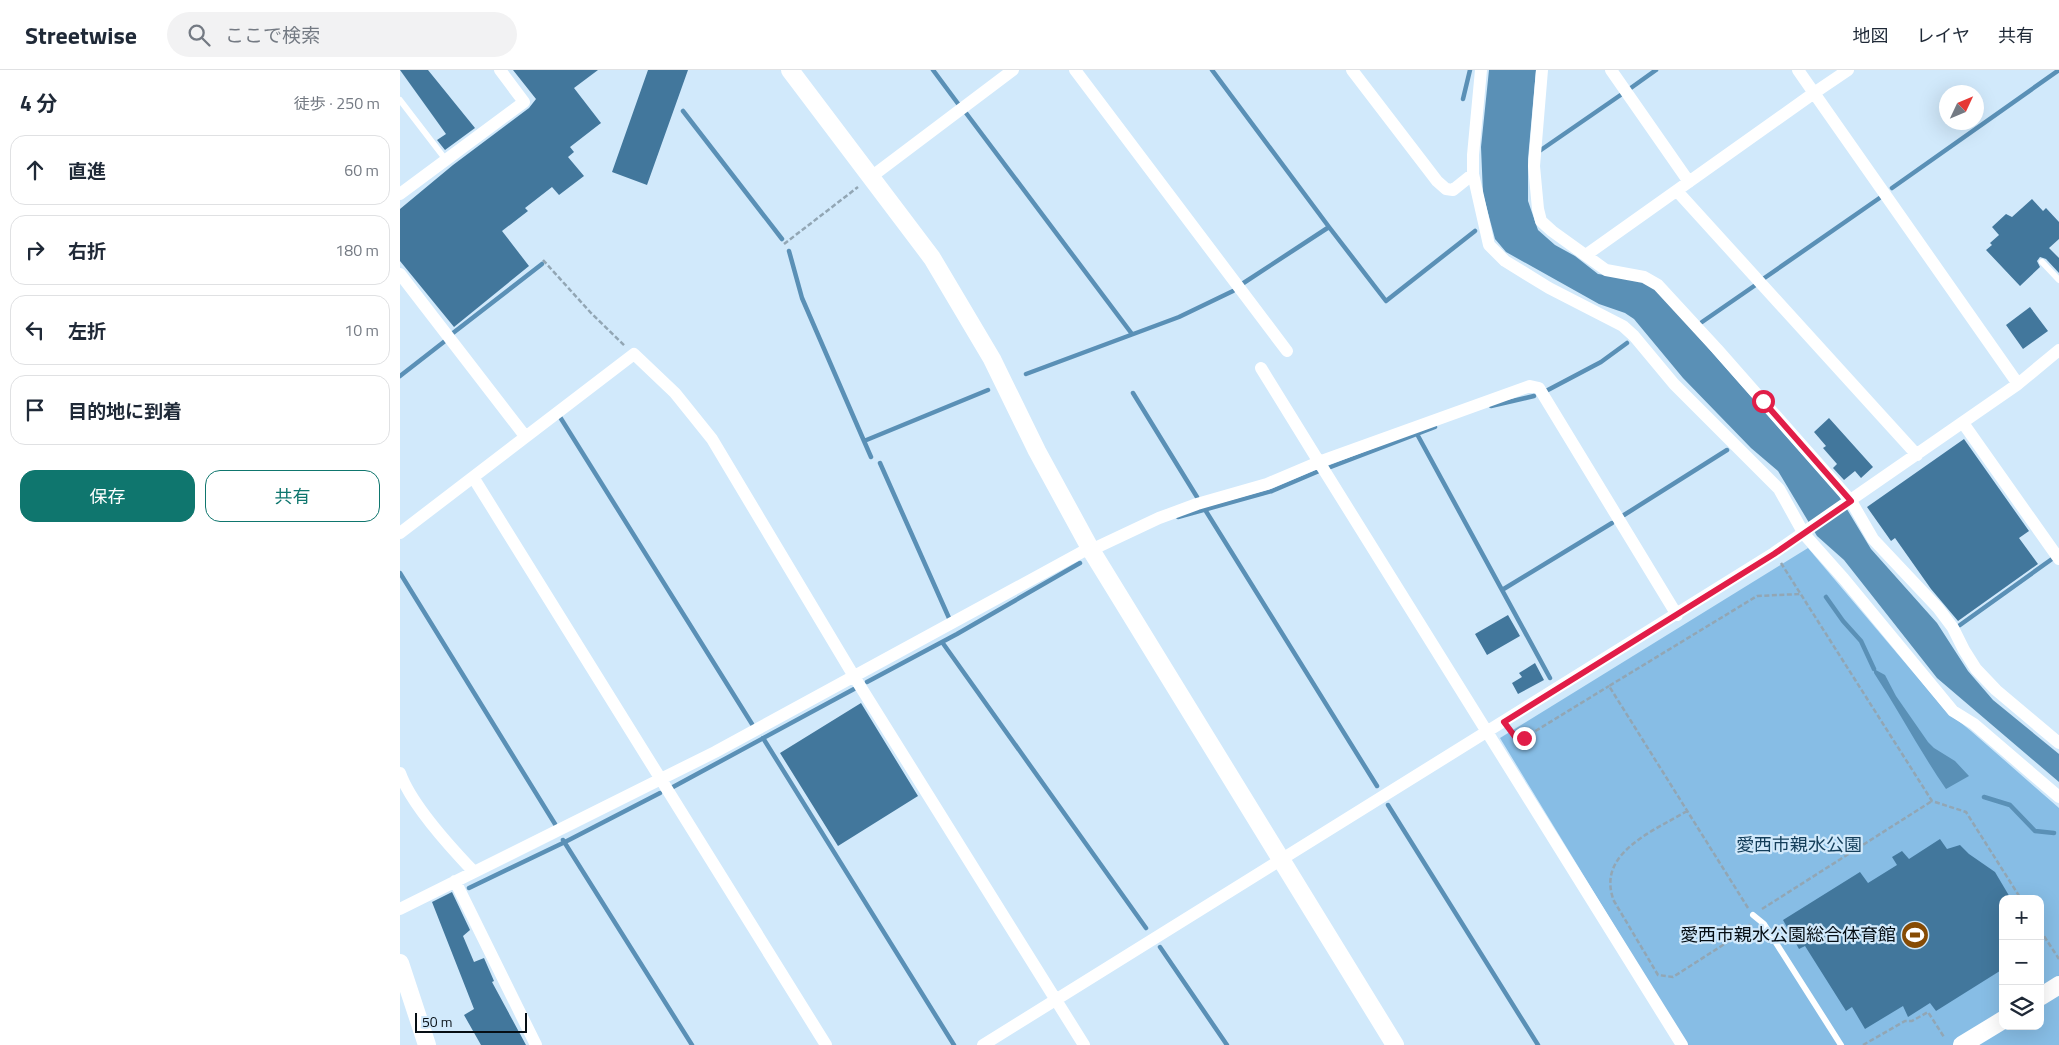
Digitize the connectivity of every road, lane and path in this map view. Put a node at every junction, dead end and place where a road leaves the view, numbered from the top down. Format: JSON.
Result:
{"nodes":[{"id":1,"x":500,"y":70,"type":"edge"},
{"id":2,"x":790,"y":70,"type":"edge"},
{"id":3,"x":1014,"y":70,"type":"edge"},
{"id":4,"x":1075,"y":70,"type":"edge"},
{"id":5,"x":1352,"y":70,"type":"edge"},
{"id":6,"x":1481,"y":70,"type":"edge"},
{"id":7,"x":1542,"y":70,"type":"edge"},
{"id":8,"x":1611,"y":70,"type":"edge"},
{"id":9,"x":1798,"y":70,"type":"edge"},
{"id":10,"x":1848,"y":70,"type":"edge"},
{"id":11,"x":1814,"y":93,"type":"junction"},
{"id":12,"x":400,"y":100,"type":"edge"},
{"id":13,"x":446,"y":160,"type":"junction"},
{"id":14,"x":1473,"y":174,"type":"junction"},
{"id":15,"x":871,"y":177,"type":"junction"},
{"id":16,"x":1690,"y":182,"type":"junction"},
{"id":17,"x":1678,"y":191,"type":"junction"},
{"id":18,"x":400,"y":194,"type":"edge"},
{"id":19,"x":784,"y":244,"type":"dead end"},
{"id":20,"x":1586,"y":255,"type":"junction"},
{"id":21,"x":543,"y":260,"type":"dead end"},
{"id":22,"x":2042,"y":262,"type":"dead end"},
{"id":23,"x":400,"y":274,"type":"edge"},
{"id":24,"x":2059,"y":280,"type":"edge"},
{"id":25,"x":1287,"y":351,"type":"dead end"},
{"id":26,"x":634,"y":354,"type":"junction"},
{"id":27,"x":2057,"y":355,"type":"edge"},
{"id":28,"x":1261,"y":368,"type":"dead end"},
{"id":29,"x":2018,"y":384,"type":"junction"},
{"id":30,"x":1962,"y":423,"type":"junction"},
{"id":31,"x":525,"y":436,"type":"junction"},
{"id":32,"x":1917,"y":455,"type":"junction"},
{"id":33,"x":1319,"y":462,"type":"junction"},
{"id":34,"x":473,"y":476,"type":"junction"},
{"id":35,"x":1850,"y":502,"type":"junction"},
{"id":36,"x":1805,"y":532,"type":"junction"},
{"id":37,"x":400,"y":533,"type":"edge"},
{"id":38,"x":1091,"y":550,"type":"junction"},
{"id":39,"x":1774,"y":554,"type":"junction"},
{"id":40,"x":2059,"y":559,"type":"edge"},
{"id":41,"x":1800,"y":594,"type":"junction"},
{"id":42,"x":1677,"y":615,"type":"junction"},
{"id":43,"x":855,"y":678,"type":"junction"},
{"id":44,"x":1609,"y":686,"type":"junction"},
{"id":45,"x":1504,"y":722,"type":"junction"},
{"id":46,"x":1487,"y":732,"type":"junction"},
{"id":47,"x":2059,"y":742,"type":"edge"},
{"id":48,"x":400,"y":773,"type":"edge"},
{"id":49,"x":661,"y":781,"type":"junction"},
{"id":50,"x":2059,"y":797,"type":"edge"},
{"id":51,"x":1932,"y":801,"type":"junction"},
{"id":52,"x":1687,"y":811,"type":"junction"},
{"id":53,"x":1280,"y":859,"type":"junction"},
{"id":54,"x":474,"y":872,"type":"junction"},
{"id":55,"x":456,"y":881,"type":"junction"},
{"id":56,"x":2018,"y":895,"type":"edge"},
{"id":57,"x":400,"y":908,"type":"edge"},
{"id":58,"x":1753,"y":915,"type":"junction"},
{"id":59,"x":2044,"y":936,"type":"edge"},
{"id":60,"x":2059,"y":959,"type":"edge"},
{"id":61,"x":400,"y":963,"type":"edge"},
{"id":62,"x":2059,"y":985,"type":"edge"},
{"id":63,"x":2044,"y":994,"type":"edge"},
{"id":64,"x":1055,"y":999,"type":"junction"},
{"id":65,"x":1999,"y":1022,"type":"edge"},
{"id":66,"x":1944,"y":1037,"type":"dead end"},
{"id":67,"x":427,"y":1045,"type":"edge"},
{"id":68,"x":536,"y":1045,"type":"edge"},
{"id":69,"x":826,"y":1045,"type":"edge"},
{"id":70,"x":983,"y":1045,"type":"edge"},
{"id":71,"x":1084,"y":1045,"type":"edge"},
{"id":72,"x":1395,"y":1045,"type":"edge"},
{"id":73,"x":1682,"y":1045,"type":"edge"},
{"id":74,"x":1841,"y":1045,"type":"edge"},
{"id":75,"x":1863,"y":1045,"type":"edge"},
{"id":76,"x":1962,"y":1045,"type":"edge"}],
"edges":[{"from":1,"to":13,"type":"street"},
{"from":2,"to":15,"type":"street"},
{"from":3,"to":15,"type":"street"},
{"from":4,"to":25,"type":"street"},
{"from":5,"to":14,"type":"street"},
{"from":6,"to":14,"type":"street"},
{"from":7,"to":20,"type":"street"},
{"from":8,"to":16,"type":"street"},
{"from":9,"to":11,"type":"street"},
{"from":10,"to":11,"type":"street"},
{"from":11,"to":16,"type":"street"},
{"from":11,"to":29,"type":"street"},
{"from":12,"to":13,"type":"lane"},
{"from":13,"to":18,"type":"street"},
{"from":14,"to":36,"type":"street"},
{"from":15,"to":19,"type":"path"},
{"from":15,"to":38,"type":"street"},
{"from":16,"to":17,"type":"street"},
{"from":17,"to":20,"type":"street"},
{"from":17,"to":32,"type":"street"},
{"from":20,"to":35,"type":"street"},
{"from":21,"to":26,"type":"path"},
{"from":22,"to":24,"type":"lane"},
{"from":23,"to":31,"type":"street"},
{"from":26,"to":31,"type":"street"},
{"from":26,"to":43,"type":"street"},
{"from":27,"to":29,"type":"street"},
{"from":28,"to":33,"type":"street"},
{"from":29,"to":30,"type":"street"},
{"from":30,"to":32,"type":"street"},
{"from":30,"to":40,"type":"street"},
{"from":31,"to":34,"type":"street"},
{"from":32,"to":35,"type":"street"},
{"from":33,"to":38,"type":"street"},
{"from":33,"to":42,"type":"street"},
{"from":33,"to":46,"type":"street"},
{"from":34,"to":37,"type":"street"},
{"from":34,"to":49,"type":"street"},
{"from":35,"to":36,"type":"street"},
{"from":35,"to":47,"type":"street"},
{"from":36,"to":39,"type":"street"},
{"from":36,"to":50,"type":"street"},
{"from":38,"to":43,"type":"street"},
{"from":38,"to":53,"type":"street"},
{"from":39,"to":41,"type":"path"},
{"from":39,"to":42,"type":"street"},
{"from":41,"to":44,"type":"path"},
{"from":41,"to":51,"type":"path"},
{"from":42,"to":45,"type":"street"},
{"from":43,"to":49,"type":"street"},
{"from":43,"to":64,"type":"street"},
{"from":44,"to":45,"type":"path"},
{"from":44,"to":52,"type":"path"},
{"from":45,"to":46,"type":"street"},
{"from":46,"to":53,"type":"street"},
{"from":46,"to":73,"type":"street"},
{"from":48,"to":54,"type":"street"},
{"from":49,"to":54,"type":"street"},
{"from":49,"to":69,"type":"street"},
{"from":51,"to":56,"type":"path"},
{"from":51,"to":58,"type":"path"},
{"from":52,"to":58,"type":"path"},
{"from":52,"to":58,"type":"path"},
{"from":53,"to":64,"type":"street"},
{"from":53,"to":72,"type":"street"},
{"from":54,"to":55,"type":"street"},
{"from":55,"to":57,"type":"street"},
{"from":55,"to":68,"type":"street"},
{"from":58,"to":74,"type":"lane"},
{"from":59,"to":60,"type":"path"},
{"from":61,"to":67,"type":"street"},
{"from":62,"to":63,"type":"street"},
{"from":64,"to":70,"type":"street"},
{"from":64,"to":71,"type":"street"},
{"from":65,"to":76,"type":"street"},
{"from":66,"to":75,"type":"path"}]}
